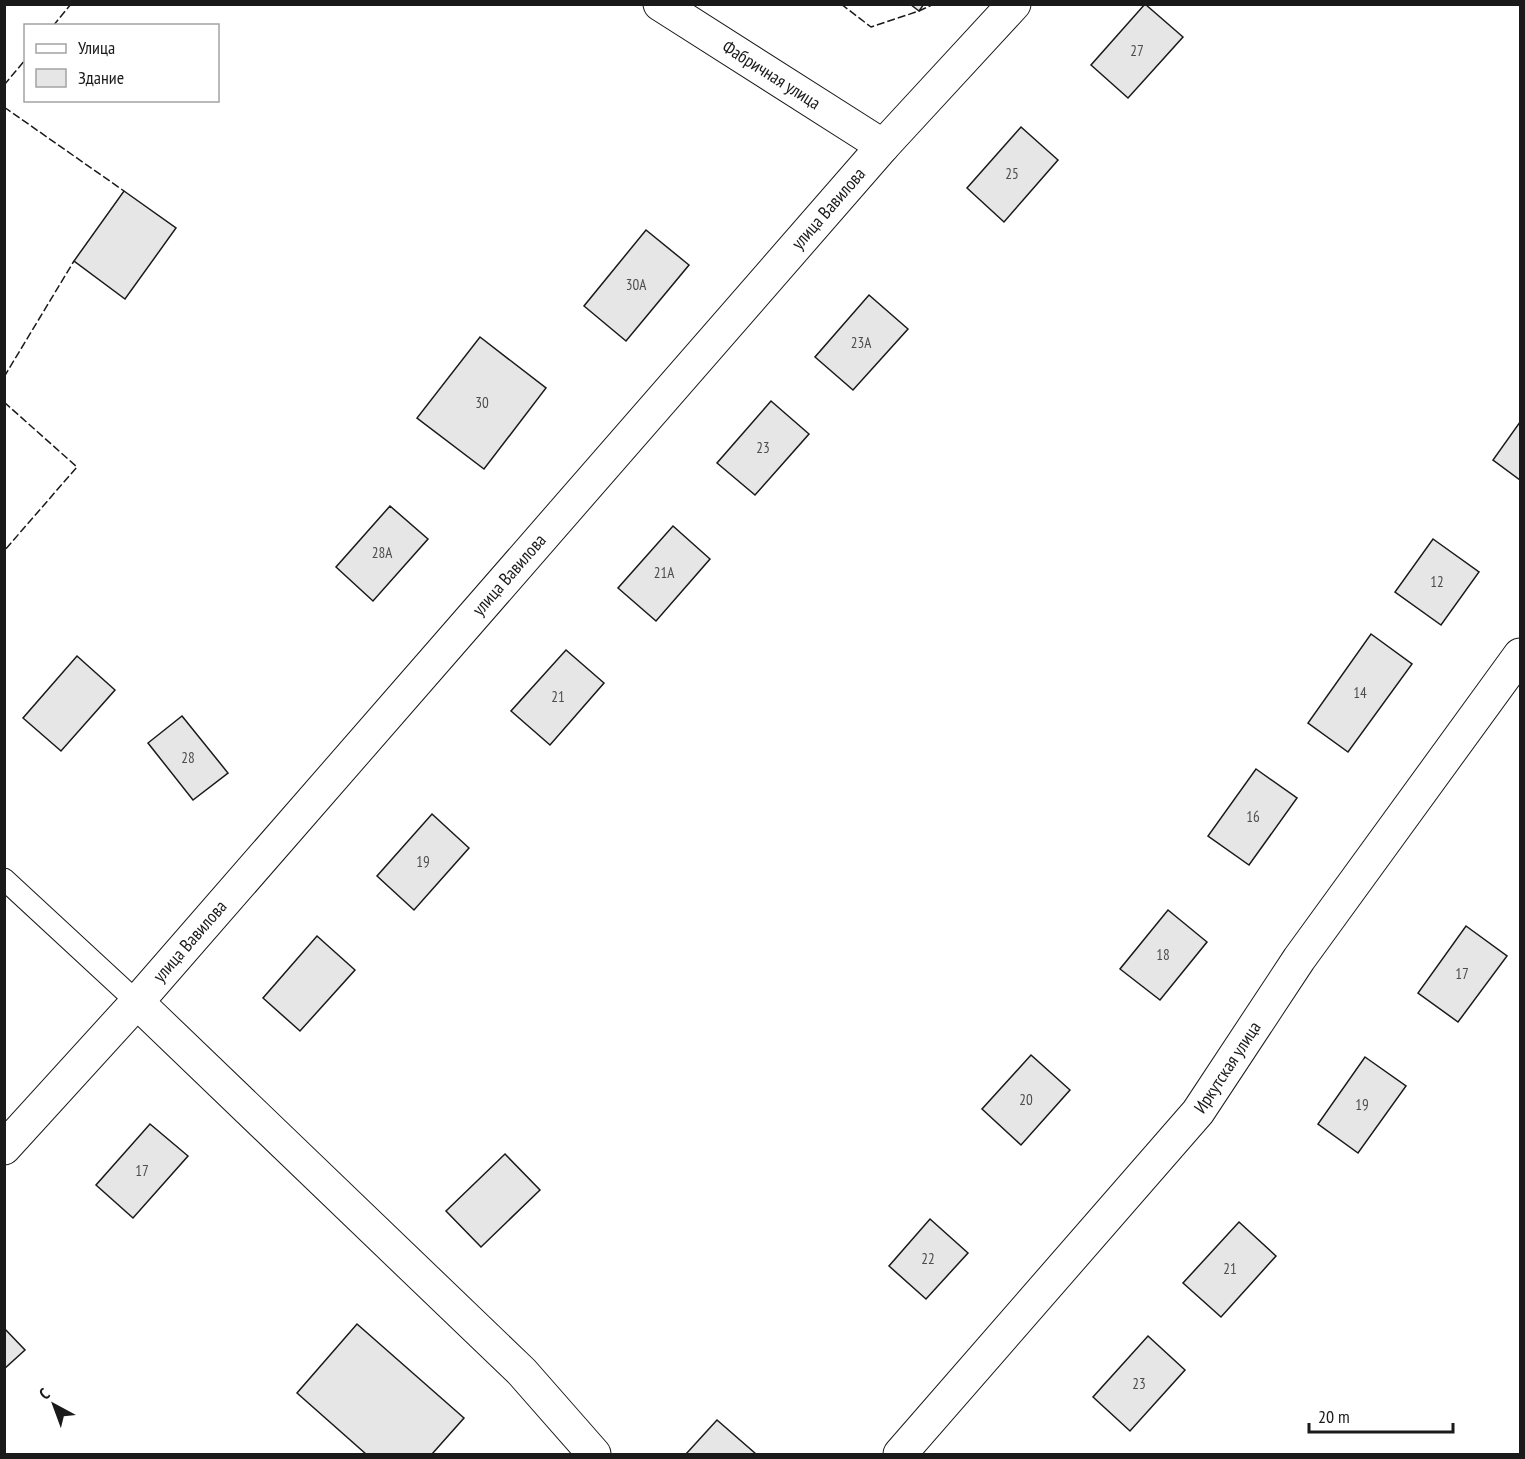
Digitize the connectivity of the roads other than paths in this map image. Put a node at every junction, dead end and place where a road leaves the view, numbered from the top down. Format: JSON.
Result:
{"nodes":[{"id":1,"x":660,"y":4,"type":"edge"},
{"id":2,"x":1014,"y":4,"type":"edge"},
{"id":3,"x":883,"y":146,"type":"junction"},
{"id":4,"x":1521,"y":655,"type":"edge"},
{"id":5,"x":4,"y":879,"type":"edge"},
{"id":6,"x":137,"y":1002,"type":"junction"},
{"id":7,"x":4,"y":1148,"type":"edge"},
{"id":8,"x":594,"y":1455,"type":"edge"},
{"id":9,"x":900,"y":1455,"type":"edge"}],
"edges":[{"from":1,"to":3,"type":"street","name":"Фабричная улица"},
{"from":2,"to":3,"type":"street","name":"улица Вавилова"},
{"from":3,"to":6,"type":"street","name":"улица Вавилова"},
{"from":4,"to":9,"type":"street","name":"Иркутская улица"},
{"from":5,"to":6,"type":"lane"},
{"from":6,"to":7,"type":"street","name":"улица Вавилова"},
{"from":6,"to":8,"type":"street"}]}
